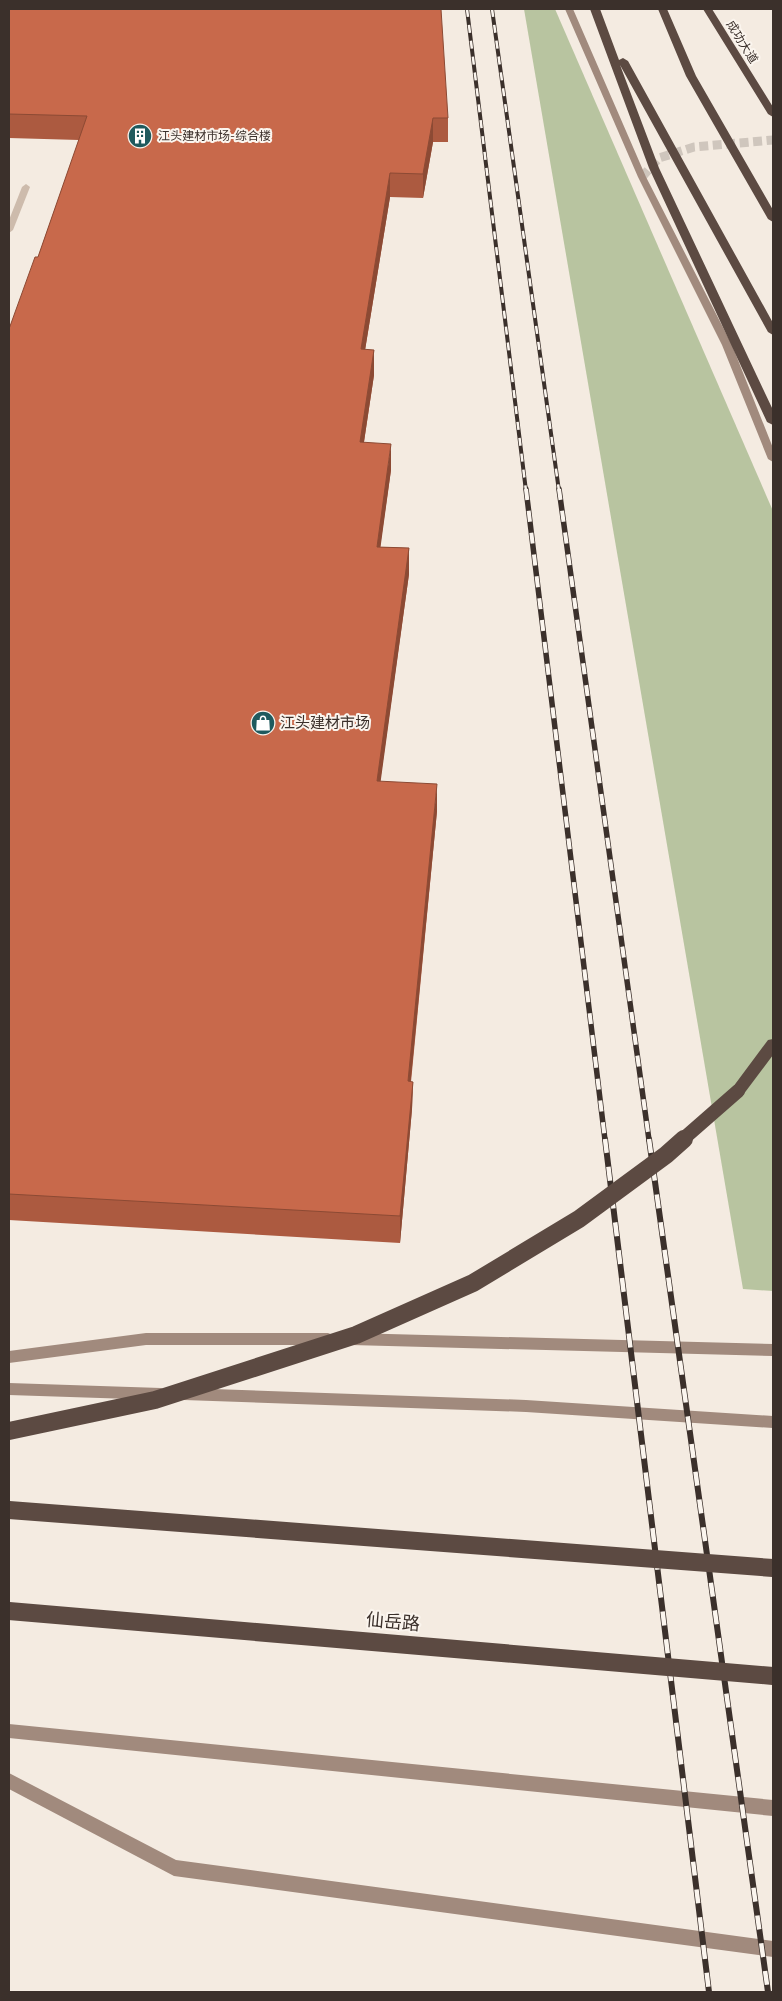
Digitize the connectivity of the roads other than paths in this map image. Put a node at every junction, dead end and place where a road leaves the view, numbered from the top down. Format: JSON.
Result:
{"nodes":[{"id":1,"x":569,"y":9,"type":"edge"},
{"id":2,"x":662,"y":9,"type":"edge"},
{"id":3,"x":707,"y":9,"type":"edge"},
{"id":4,"x":596,"y":10,"type":"edge"},
{"id":5,"x":773,"y":114,"type":"edge"},
{"id":6,"x":26,"y":187,"type":"dead end"},
{"id":7,"x":773,"y":219,"type":"edge"},
{"id":8,"x":9,"y":230,"type":"edge"},
{"id":9,"x":773,"y":332,"type":"edge"},
{"id":10,"x":773,"y":422,"type":"edge"},
{"id":11,"x":773,"y":460,"type":"edge"},
{"id":12,"x":773,"y":1044,"type":"edge"},
{"id":13,"x":773,"y":1350,"type":"edge"},
{"id":14,"x":9,"y":1357,"type":"edge"},
{"id":15,"x":9,"y":1389,"type":"edge"},
{"id":16,"x":773,"y":1422,"type":"edge"},
{"id":17,"x":9,"y":1431,"type":"edge"},
{"id":18,"x":9,"y":1510,"type":"edge"},
{"id":19,"x":773,"y":1568,"type":"edge"},
{"id":20,"x":9,"y":1610,"type":"edge"},
{"id":21,"x":773,"y":1676,"type":"edge"},
{"id":22,"x":9,"y":1731,"type":"edge"},
{"id":23,"x":9,"y":1781,"type":"edge"},
{"id":24,"x":773,"y":1808,"type":"edge"},
{"id":25,"x":773,"y":1949,"type":"edge"}],
"edges":[{"from":1,"to":11,"type":"main road"},
{"from":2,"to":7,"type":"highway"},
{"from":3,"to":5,"type":"highway","name":"成功大道"},
{"from":4,"to":9,"type":"highway"},
{"from":4,"to":10,"type":"highway"},
{"from":6,"to":8,"type":"street"},
{"from":12,"to":17,"type":"highway","bridge":true},
{"from":13,"to":14,"type":"main road"},
{"from":15,"to":16,"type":"main road"},
{"from":18,"to":19,"type":"highway","bridge":true},
{"from":20,"to":21,"type":"highway","name":"仙岳路","bridge":true},
{"from":22,"to":24,"type":"main road"},
{"from":23,"to":25,"type":"main road"}]}
